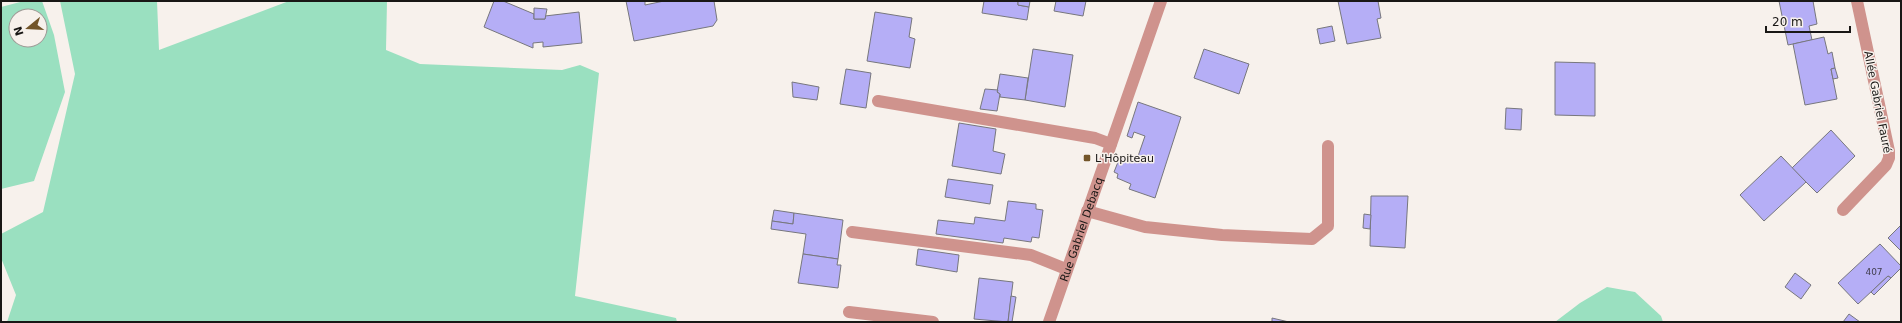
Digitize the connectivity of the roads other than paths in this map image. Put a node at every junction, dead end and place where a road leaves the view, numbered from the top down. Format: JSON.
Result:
{"nodes":[{"id":1,"x":1161,"y":1,"type":"edge"},
{"id":2,"x":1857,"y":1,"type":"edge"},
{"id":3,"x":878,"y":101,"type":"dead end"},
{"id":4,"x":1111,"y":144,"type":"junction"},
{"id":5,"x":1328,"y":146,"type":"dead end"},
{"id":6,"x":1844,"y":210,"type":"dead end"},
{"id":7,"x":1087,"y":211,"type":"junction"},
{"id":8,"x":852,"y":232,"type":"dead end"},
{"id":9,"x":1066,"y":269,"type":"junction"},
{"id":10,"x":849,"y":312,"type":"dead end"},
{"id":11,"x":933,"y":322,"type":"edge"},
{"id":12,"x":1049,"y":322,"type":"edge"}],
"edges":[{"from":1,"to":4,"type":"street","name":"Rue Gabriel Debacq"},
{"from":2,"to":6,"type":"street","name":"Allée Gabriel Fauré"},
{"from":3,"to":4,"type":"street"},
{"from":4,"to":7,"type":"street","name":"Rue Gabriel Debacq"},
{"from":5,"to":7,"type":"street"},
{"from":7,"to":9,"type":"street","name":"Rue Gabriel Debacq"},
{"from":8,"to":9,"type":"street"},
{"from":9,"to":12,"type":"street","name":"Rue Gabriel Debacq"},
{"from":10,"to":11,"type":"street"}]}
